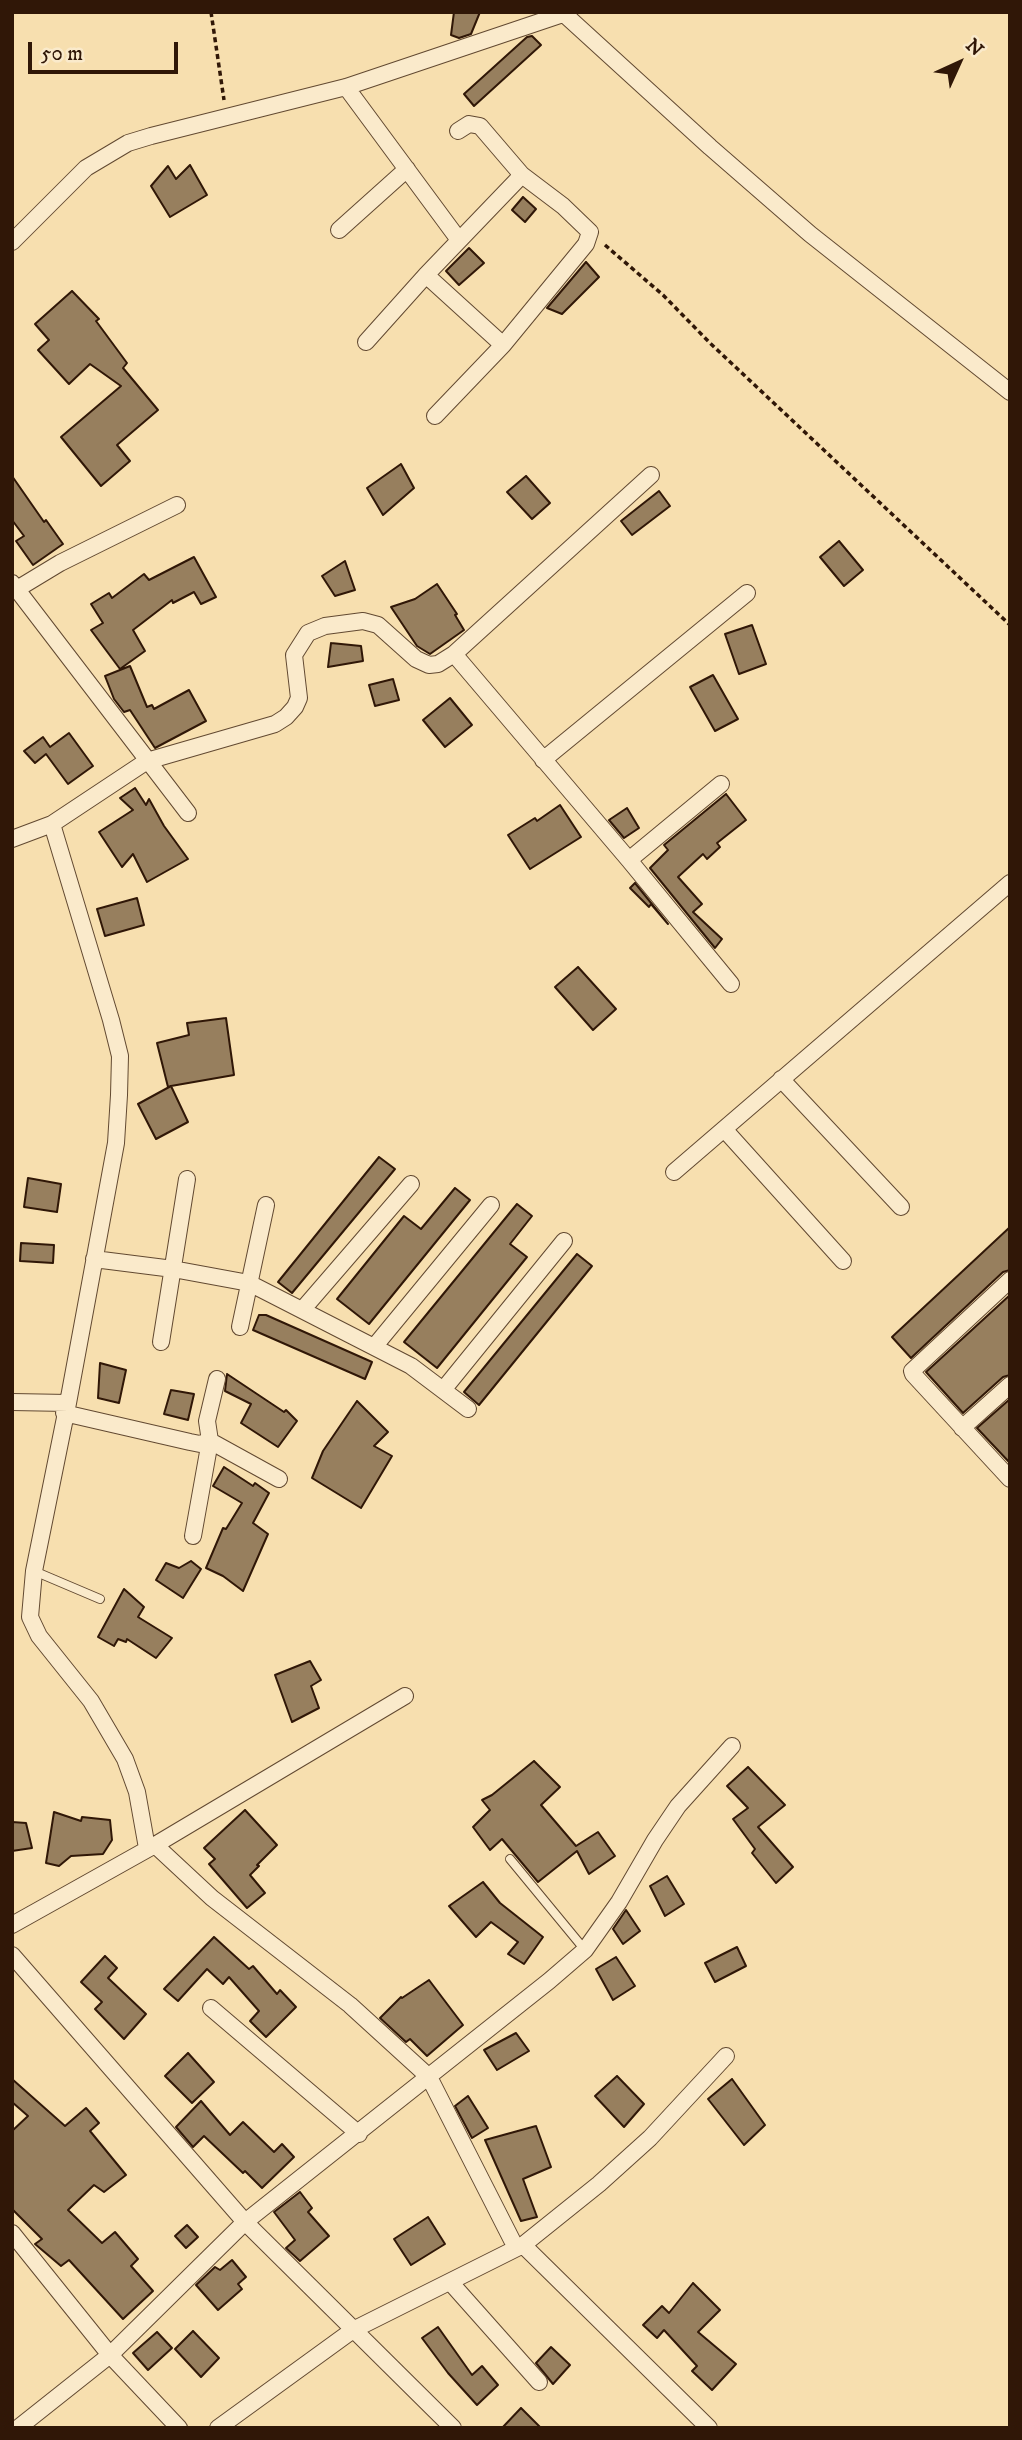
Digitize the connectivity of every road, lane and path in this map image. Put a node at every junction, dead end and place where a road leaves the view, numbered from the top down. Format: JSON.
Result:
{"nodes":[{"id":1,"x":211,"y":12,"type":"edge"},
{"id":2,"x":565,"y":13,"type":"edge"},
{"id":3,"x":346,"y":87,"type":"junction"},
{"id":4,"x":227,"y":117,"type":"junction"},
{"id":5,"x":458,"y":131,"type":"dead end"},
{"id":6,"x":407,"y":169,"type":"junction"},
{"id":7,"x":522,"y":175,"type":"junction"},
{"id":8,"x":339,"y":230,"type":"dead end"},
{"id":9,"x":590,"y":232,"type":"junction"},
{"id":10,"x":459,"y":240,"type":"junction"},
{"id":11,"x":12,"y":242,"type":"edge"},
{"id":12,"x":426,"y":275,"type":"junction"},
{"id":13,"x":366,"y":342,"type":"dead end"},
{"id":14,"x":503,"y":345,"type":"junction"},
{"id":15,"x":1010,"y":392,"type":"edge"},
{"id":16,"x":435,"y":415,"type":"dead end"},
{"id":17,"x":651,"y":475,"type":"dead end"},
{"id":18,"x":177,"y":505,"type":"dead end"},
{"id":19,"x":15,"y":586,"type":"edge"},
{"id":20,"x":747,"y":593,"type":"dead end"},
{"id":21,"x":1010,"y":625,"type":"edge"},
{"id":22,"x":454,"y":654,"type":"junction"},
{"id":23,"x":542,"y":760,"type":"junction"},
{"id":24,"x":147,"y":761,"type":"junction"},
{"id":25,"x":721,"y":783,"type":"dead end"},
{"id":26,"x":188,"y":813,"type":"dead end"},
{"id":27,"x":52,"y":824,"type":"junction"},
{"id":28,"x":12,"y":839,"type":"edge"},
{"id":29,"x":629,"y":860,"type":"junction"},
{"id":30,"x":1010,"y":883,"type":"edge"},
{"id":31,"x":731,"y":984,"type":"dead end"},
{"id":32,"x":781,"y":1079,"type":"junction"},
{"id":33,"x":724,"y":1129,"type":"junction"},
{"id":34,"x":674,"y":1172,"type":"dead end"},
{"id":35,"x":187,"y":1179,"type":"dead end"},
{"id":36,"x":411,"y":1184,"type":"dead end"},
{"id":37,"x":266,"y":1205,"type":"dead end"},
{"id":38,"x":491,"y":1205,"type":"dead end"},
{"id":39,"x":901,"y":1207,"type":"dead end"},
{"id":40,"x":564,"y":1241,"type":"dead end"},
{"id":41,"x":94,"y":1259,"type":"junction"},
{"id":42,"x":844,"y":1261,"type":"dead end"},
{"id":43,"x":173,"y":1269,"type":"junction"},
{"id":44,"x":1010,"y":1280,"type":"edge"},
{"id":45,"x":249,"y":1283,"type":"junction"},
{"id":46,"x":303,"y":1308,"type":"junction"},
{"id":47,"x":240,"y":1327,"type":"dead end"},
{"id":48,"x":161,"y":1342,"type":"dead end"},
{"id":49,"x":374,"y":1347,"type":"junction"},
{"id":50,"x":217,"y":1379,"type":"dead end"},
{"id":51,"x":1010,"y":1385,"type":"edge"},
{"id":52,"x":443,"y":1390,"type":"junction"},
{"id":53,"x":12,"y":1402,"type":"edge"},
{"id":54,"x":66,"y":1408,"type":"junction"},
{"id":55,"x":468,"y":1409,"type":"dead end"},
{"id":56,"x":962,"y":1428,"type":"junction"},
{"id":57,"x":210,"y":1441,"type":"junction"},
{"id":58,"x":279,"y":1479,"type":"dead end"},
{"id":59,"x":1010,"y":1479,"type":"edge"},
{"id":60,"x":193,"y":1536,"type":"dead end"},
{"id":61,"x":34,"y":1571,"type":"junction"},
{"id":62,"x":100,"y":1599,"type":"dead end"},
{"id":63,"x":405,"y":1696,"type":"dead end"},
{"id":64,"x":732,"y":1746,"type":"dead end"},
{"id":65,"x":151,"y":1846,"type":"junction"},
{"id":66,"x":510,"y":1859,"type":"dead end"},
{"id":67,"x":12,"y":1925,"type":"edge"},
{"id":68,"x":585,"y":1950,"type":"junction"},
{"id":69,"x":12,"y":1955,"type":"edge"},
{"id":70,"x":211,"y":2008,"type":"dead end"},
{"id":71,"x":726,"y":2056,"type":"dead end"},
{"id":72,"x":429,"y":2077,"type":"junction"},
{"id":73,"x":359,"y":2134,"type":"junction"},
{"id":74,"x":245,"y":2222,"type":"junction"},
{"id":75,"x":12,"y":2233,"type":"edge"},
{"id":76,"x":520,"y":2247,"type":"junction"},
{"id":77,"x":451,"y":2283,"type":"junction"},
{"id":78,"x":353,"y":2330,"type":"junction"},
{"id":79,"x":110,"y":2355,"type":"junction"},
{"id":80,"x":539,"y":2382,"type":"dead end"},
{"id":81,"x":18,"y":2428,"type":"edge"},
{"id":82,"x":179,"y":2428,"type":"edge"},
{"id":83,"x":218,"y":2428,"type":"edge"},
{"id":84,"x":453,"y":2428,"type":"edge"},
{"id":85,"x":709,"y":2428,"type":"edge"}],
"edges":[{"from":1,"to":4,"type":"path"},
{"from":2,"to":3,"type":"street"},
{"from":2,"to":15,"type":"street"},
{"from":3,"to":4,"type":"street"},
{"from":3,"to":6,"type":"street"},
{"from":4,"to":11,"type":"street"},
{"from":5,"to":7,"type":"street"},
{"from":6,"to":8,"type":"street"},
{"from":6,"to":10,"type":"street"},
{"from":7,"to":9,"type":"street"},
{"from":7,"to":10,"type":"street"},
{"from":9,"to":14,"type":"street"},
{"from":9,"to":21,"type":"path"},
{"from":10,"to":12,"type":"street"},
{"from":12,"to":13,"type":"street"},
{"from":12,"to":14,"type":"street"},
{"from":14,"to":16,"type":"street"},
{"from":17,"to":22,"type":"street"},
{"from":18,"to":19,"type":"street"},
{"from":19,"to":24,"type":"street"},
{"from":20,"to":23,"type":"street"},
{"from":22,"to":23,"type":"street"},
{"from":22,"to":24,"type":"street"},
{"from":23,"to":29,"type":"street"},
{"from":24,"to":26,"type":"street"},
{"from":24,"to":27,"type":"street"},
{"from":25,"to":29,"type":"street"},
{"from":27,"to":28,"type":"street"},
{"from":27,"to":41,"type":"street"},
{"from":29,"to":31,"type":"street"},
{"from":30,"to":32,"type":"street"},
{"from":32,"to":33,"type":"street"},
{"from":32,"to":39,"type":"street"},
{"from":33,"to":34,"type":"street"},
{"from":33,"to":42,"type":"street"},
{"from":35,"to":43,"type":"street"},
{"from":36,"to":46,"type":"street"},
{"from":37,"to":45,"type":"street"},
{"from":38,"to":49,"type":"street"},
{"from":40,"to":52,"type":"street"},
{"from":41,"to":43,"type":"street"},
{"from":41,"to":54,"type":"street"},
{"from":43,"to":45,"type":"street"},
{"from":43,"to":48,"type":"street"},
{"from":44,"to":56,"type":"street"},
{"from":45,"to":46,"type":"street"},
{"from":45,"to":47,"type":"street"},
{"from":46,"to":49,"type":"street"},
{"from":49,"to":52,"type":"street"},
{"from":50,"to":57,"type":"street"},
{"from":51,"to":56,"type":"street"},
{"from":52,"to":55,"type":"street"},
{"from":53,"to":54,"type":"street"},
{"from":54,"to":57,"type":"street"},
{"from":54,"to":61,"type":"street"},
{"from":56,"to":59,"type":"street"},
{"from":57,"to":58,"type":"street"},
{"from":57,"to":60,"type":"street"},
{"from":61,"to":62,"type":"lane"},
{"from":61,"to":65,"type":"street"},
{"from":63,"to":65,"type":"street"},
{"from":64,"to":68,"type":"street"},
{"from":65,"to":67,"type":"street"},
{"from":65,"to":72,"type":"street"},
{"from":66,"to":68,"type":"lane"},
{"from":68,"to":72,"type":"street"},
{"from":69,"to":74,"type":"street"},
{"from":70,"to":73,"type":"street"},
{"from":71,"to":76,"type":"street"},
{"from":72,"to":73,"type":"street"},
{"from":72,"to":76,"type":"street"},
{"from":73,"to":74,"type":"street"},
{"from":74,"to":78,"type":"street"},
{"from":74,"to":79,"type":"street"},
{"from":75,"to":79,"type":"street"},
{"from":76,"to":77,"type":"street"},
{"from":76,"to":85,"type":"street"},
{"from":77,"to":78,"type":"street"},
{"from":77,"to":80,"type":"street"},
{"from":78,"to":83,"type":"street"},
{"from":78,"to":84,"type":"street"},
{"from":79,"to":81,"type":"street"},
{"from":79,"to":82,"type":"street"}]}
